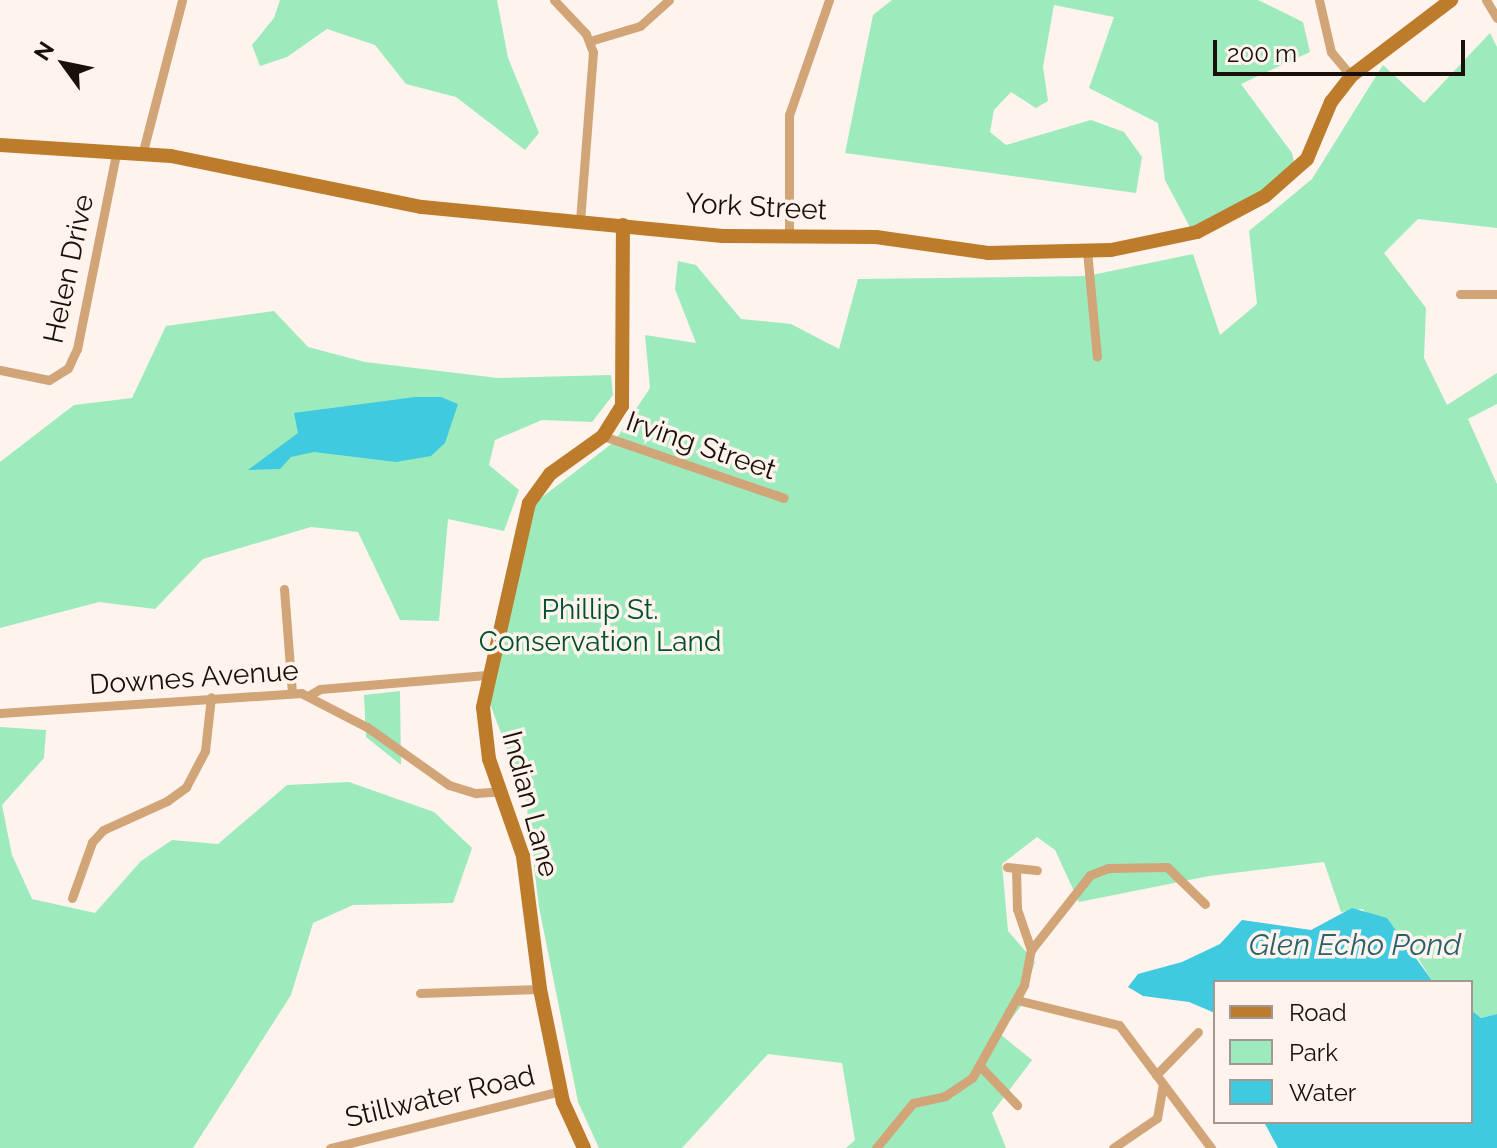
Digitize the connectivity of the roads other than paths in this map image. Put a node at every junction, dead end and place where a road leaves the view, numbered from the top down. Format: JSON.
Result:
{"nodes":[{"id":1,"x":182,"y":0,"type":"edge"},
{"id":2,"x":554,"y":0,"type":"edge"},
{"id":3,"x":669,"y":0,"type":"edge"},
{"id":4,"x":829,"y":0,"type":"edge"},
{"id":5,"x":1319,"y":0,"type":"edge"},
{"id":6,"x":1451,"y":0,"type":"edge"},
{"id":7,"x":1486,"y":0,"type":"edge"},
{"id":8,"x":1497,"y":18,"type":"edge"},
{"id":9,"x":590,"y":41,"type":"junction"},
{"id":10,"x":1351,"y":76,"type":"junction"},
{"id":11,"x":0,"y":145,"type":"edge"},
{"id":12,"x":116,"y":153,"type":"junction"},
{"id":13,"x":142,"y":155,"type":"junction"},
{"id":14,"x":580,"y":221,"type":"junction"},
{"id":15,"x":623,"y":225,"type":"junction"},
{"id":16,"x":789,"y":237,"type":"junction"},
{"id":17,"x":1087,"y":251,"type":"junction"},
{"id":18,"x":1460,"y":294,"type":"dead end"},
{"id":19,"x":1497,"y":294,"type":"edge"},
{"id":20,"x":1097,"y":357,"type":"dead end"},
{"id":21,"x":0,"y":370,"type":"edge"},
{"id":22,"x":603,"y":436,"type":"junction"},
{"id":23,"x":784,"y":498,"type":"dead end"},
{"id":24,"x":284,"y":589,"type":"dead end"},
{"id":25,"x":486,"y":675,"type":"junction"},
{"id":26,"x":292,"y":692,"type":"junction"},
{"id":27,"x":308,"y":696,"type":"junction"},
{"id":28,"x":211,"y":697,"type":"junction"},
{"id":29,"x":0,"y":713,"type":"edge"},
{"id":30,"x":502,"y":791,"type":"junction"},
{"id":31,"x":1037,"y":870,"type":"dead end"},
{"id":32,"x":72,"y":898,"type":"dead end"},
{"id":33,"x":1205,"y":904,"type":"dead end"},
{"id":34,"x":1031,"y":950,"type":"junction"},
{"id":35,"x":540,"y":989,"type":"junction"},
{"id":36,"x":420,"y":993,"type":"dead end"},
{"id":37,"x":1017,"y":1000,"type":"junction"},
{"id":38,"x":1198,"y":1032,"type":"dead end"},
{"id":39,"x":980,"y":1066,"type":"junction"},
{"id":40,"x":1156,"y":1075,"type":"junction"},
{"id":41,"x":1163,"y":1085,"type":"junction"},
{"id":42,"x":561,"y":1091,"type":"junction"},
{"id":43,"x":1017,"y":1105,"type":"dead end"},
{"id":44,"x":330,"y":1148,"type":"edge"},
{"id":45,"x":584,"y":1148,"type":"edge"},
{"id":46,"x":876,"y":1148,"type":"edge"},
{"id":47,"x":1113,"y":1148,"type":"edge"},
{"id":48,"x":1211,"y":1148,"type":"edge"}],
"edges":[{"from":1,"to":13,"type":"street"},
{"from":2,"to":9,"type":"street"},
{"from":3,"to":9,"type":"street"},
{"from":4,"to":16,"type":"street"},
{"from":5,"to":10,"type":"street"},
{"from":6,"to":10,"type":"street","name":"York Street"},
{"from":7,"to":8,"type":"street"},
{"from":9,"to":14,"type":"street"},
{"from":10,"to":17,"type":"street","name":"York Street"},
{"from":11,"to":12,"type":"street","name":"York Street"},
{"from":12,"to":13,"type":"street","name":"York Street"},
{"from":12,"to":21,"type":"street","name":"Helen Drive"},
{"from":13,"to":14,"type":"street","name":"York Street"},
{"from":14,"to":15,"type":"street","name":"York Street"},
{"from":15,"to":16,"type":"street","name":"York Street"},
{"from":15,"to":22,"type":"street","name":"Indian Lane"},
{"from":16,"to":17,"type":"street","name":"York Street"},
{"from":17,"to":20,"type":"street"},
{"from":18,"to":19,"type":"street"},
{"from":22,"to":23,"type":"street","name":"Irving Street"},
{"from":22,"to":25,"type":"street","name":"Indian Lane"},
{"from":24,"to":26,"type":"street"},
{"from":25,"to":27,"type":"street","name":"Downes Avenue"},
{"from":25,"to":30,"type":"street","name":"Indian Lane"},
{"from":26,"to":27,"type":"street","name":"Downes Avenue"},
{"from":26,"to":28,"type":"street","name":"Downes Avenue"},
{"from":27,"to":30,"type":"street"},
{"from":28,"to":29,"type":"street","name":"Downes Avenue"},
{"from":28,"to":32,"type":"street"},
{"from":30,"to":35,"type":"street","name":"Indian Lane"},
{"from":31,"to":34,"type":"street"},
{"from":33,"to":34,"type":"street"},
{"from":34,"to":37,"type":"street"},
{"from":35,"to":36,"type":"street"},
{"from":35,"to":42,"type":"street","name":"Indian Lane"},
{"from":37,"to":39,"type":"street"},
{"from":37,"to":40,"type":"street"},
{"from":38,"to":40,"type":"street"},
{"from":39,"to":43,"type":"street"},
{"from":39,"to":46,"type":"street"},
{"from":40,"to":41,"type":"street"},
{"from":41,"to":47,"type":"street"},
{"from":41,"to":48,"type":"street"},
{"from":42,"to":44,"type":"street","name":"Stillwater Road"},
{"from":42,"to":45,"type":"street","name":"Indian Lane"}]}
